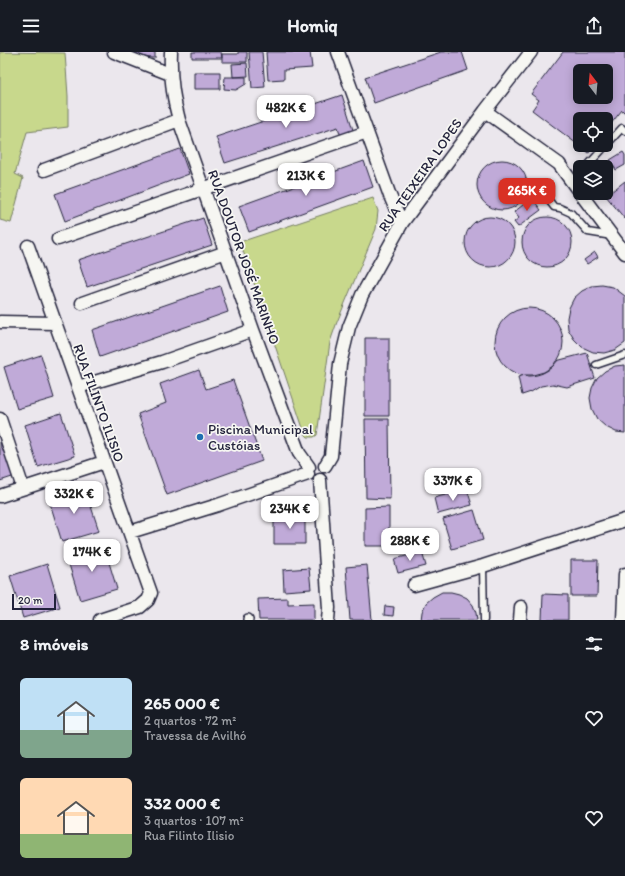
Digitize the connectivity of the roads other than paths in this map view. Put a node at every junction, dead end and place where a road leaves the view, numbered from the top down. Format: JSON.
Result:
{"nodes":[{"id":1,"x":114,"y":52,"type":"edge"},
{"id":2,"x":171,"y":52,"type":"edge"},
{"id":3,"x":338,"y":52,"type":"edge"},
{"id":4,"x":531,"y":52,"type":"edge"},
{"id":5,"x":170,"y":74,"type":"junction"},
{"id":6,"x":485,"y":111,"type":"junction"},
{"id":7,"x":179,"y":120,"type":"junction"},
{"id":8,"x":625,"y":130,"type":"edge"},
{"id":9,"x":367,"y":132,"type":"junction"},
{"id":10,"x":593,"y":160,"type":"edge"},
{"id":11,"x":44,"y":170,"type":"dead end"},
{"id":12,"x":573,"y":183,"type":"edge"},
{"id":13,"x":203,"y":188,"type":"junction"},
{"id":14,"x":541,"y":190,"type":"dead end"},
{"id":15,"x":585,"y":200,"type":"edge"},
{"id":16,"x":402,"y":223,"type":"junction"},
{"id":17,"x":613,"y":237,"type":"junction"},
{"id":18,"x":58,"y":239,"type":"dead end"},
{"id":19,"x":28,"y":246,"type":"dead end"},
{"id":20,"x":625,"y":251,"type":"edge"},
{"id":21,"x":226,"y":252,"type":"junction"},
{"id":22,"x":82,"y":303,"type":"dead end"},
{"id":23,"x":0,"y":322,"type":"edge"},
{"id":24,"x":55,"y":322,"type":"junction"},
{"id":25,"x":253,"y":330,"type":"junction"},
{"id":26,"x":625,"y":355,"type":"edge"},
{"id":27,"x":596,"y":365,"type":"dead end"},
{"id":28,"x":78,"y":387,"type":"junction"},
{"id":29,"x":0,"y":419,"type":"edge"},
{"id":30,"x":104,"y":462,"type":"junction"},
{"id":31,"x":325,"y":466,"type":"junction"},
{"id":32,"x":308,"y":471,"type":"junction"},
{"id":33,"x":320,"y":480,"type":"junction"},
{"id":34,"x":23,"y":488,"type":"junction"},
{"id":35,"x":0,"y":496,"type":"edge"},
{"id":36,"x":625,"y":520,"type":"edge"},
{"id":37,"x":130,"y":532,"type":"junction"},
{"id":38,"x":483,"y":566,"type":"junction"},
{"id":39,"x":625,"y":574,"type":"edge"},
{"id":40,"x":414,"y":585,"type":"dead end"},
{"id":41,"x":521,"y":607,"type":"dead end"},
{"id":42,"x":100,"y":620,"type":"edge"},
{"id":43,"x":328,"y":620,"type":"edge"},
{"id":44,"x":484,"y":620,"type":"edge"},
{"id":45,"x":520,"y":620,"type":"edge"},
{"id":46,"x":623,"y":620,"type":"edge"}],
"edges":[{"from":1,"to":5,"type":"street"},
{"from":2,"to":5,"type":"street","name":"RUA DOUTOR JOSÉ MARINHO"},
{"from":3,"to":9,"type":"street"},
{"from":4,"to":6,"type":"street","name":"RUA TEIXEIRA LOPES"},
{"from":5,"to":7,"type":"street","name":"RUA DOUTOR JOSÉ MARINHO"},
{"from":6,"to":12,"type":"street"},
{"from":6,"to":16,"type":"street","name":"RUA TEIXEIRA LOPES"},
{"from":7,"to":11,"type":"street"},
{"from":7,"to":13,"type":"street","name":"RUA DOUTOR JOSÉ MARINHO"},
{"from":8,"to":10,"type":"lane"},
{"from":9,"to":13,"type":"street"},
{"from":9,"to":16,"type":"street"},
{"from":13,"to":18,"type":"street"},
{"from":13,"to":21,"type":"street","name":"RUA DOUTOR JOSÉ MARINHO"},
{"from":14,"to":17,"type":"lane"},
{"from":15,"to":17,"type":"street"},
{"from":16,"to":31,"type":"street","name":"RUA TEIXEIRA LOPES"},
{"from":17,"to":20,"type":"street"},
{"from":19,"to":24,"type":"street","name":"RUA FILINTO ILISIO"},
{"from":21,"to":22,"type":"street"},
{"from":21,"to":25,"type":"street","name":"RUA DOUTOR JOSÉ MARINHO"},
{"from":23,"to":24,"type":"street"},
{"from":24,"to":28,"type":"street","name":"RUA FILINTO ILISIO"},
{"from":25,"to":28,"type":"street"},
{"from":25,"to":32,"type":"street","name":"RUA DOUTOR JOSÉ MARINHO"},
{"from":26,"to":27,"type":"lane"},
{"from":28,"to":30,"type":"street","name":"RUA FILINTO ILISIO"},
{"from":29,"to":34,"type":"street"},
{"from":30,"to":34,"type":"street"},
{"from":30,"to":37,"type":"street","name":"RUA FILINTO ILISIO"},
{"from":31,"to":32,"type":"street"},
{"from":31,"to":33,"type":"street"},
{"from":32,"to":33,"type":"street"},
{"from":32,"to":37,"type":"street"},
{"from":33,"to":43,"type":"street"},
{"from":34,"to":35,"type":"street"},
{"from":36,"to":38,"type":"street"},
{"from":37,"to":42,"type":"street","name":"RUA FILINTO ILISIO"},
{"from":38,"to":40,"type":"street"},
{"from":38,"to":44,"type":"lane"},
{"from":39,"to":46,"type":"street"},
{"from":41,"to":45,"type":"street"}]}
